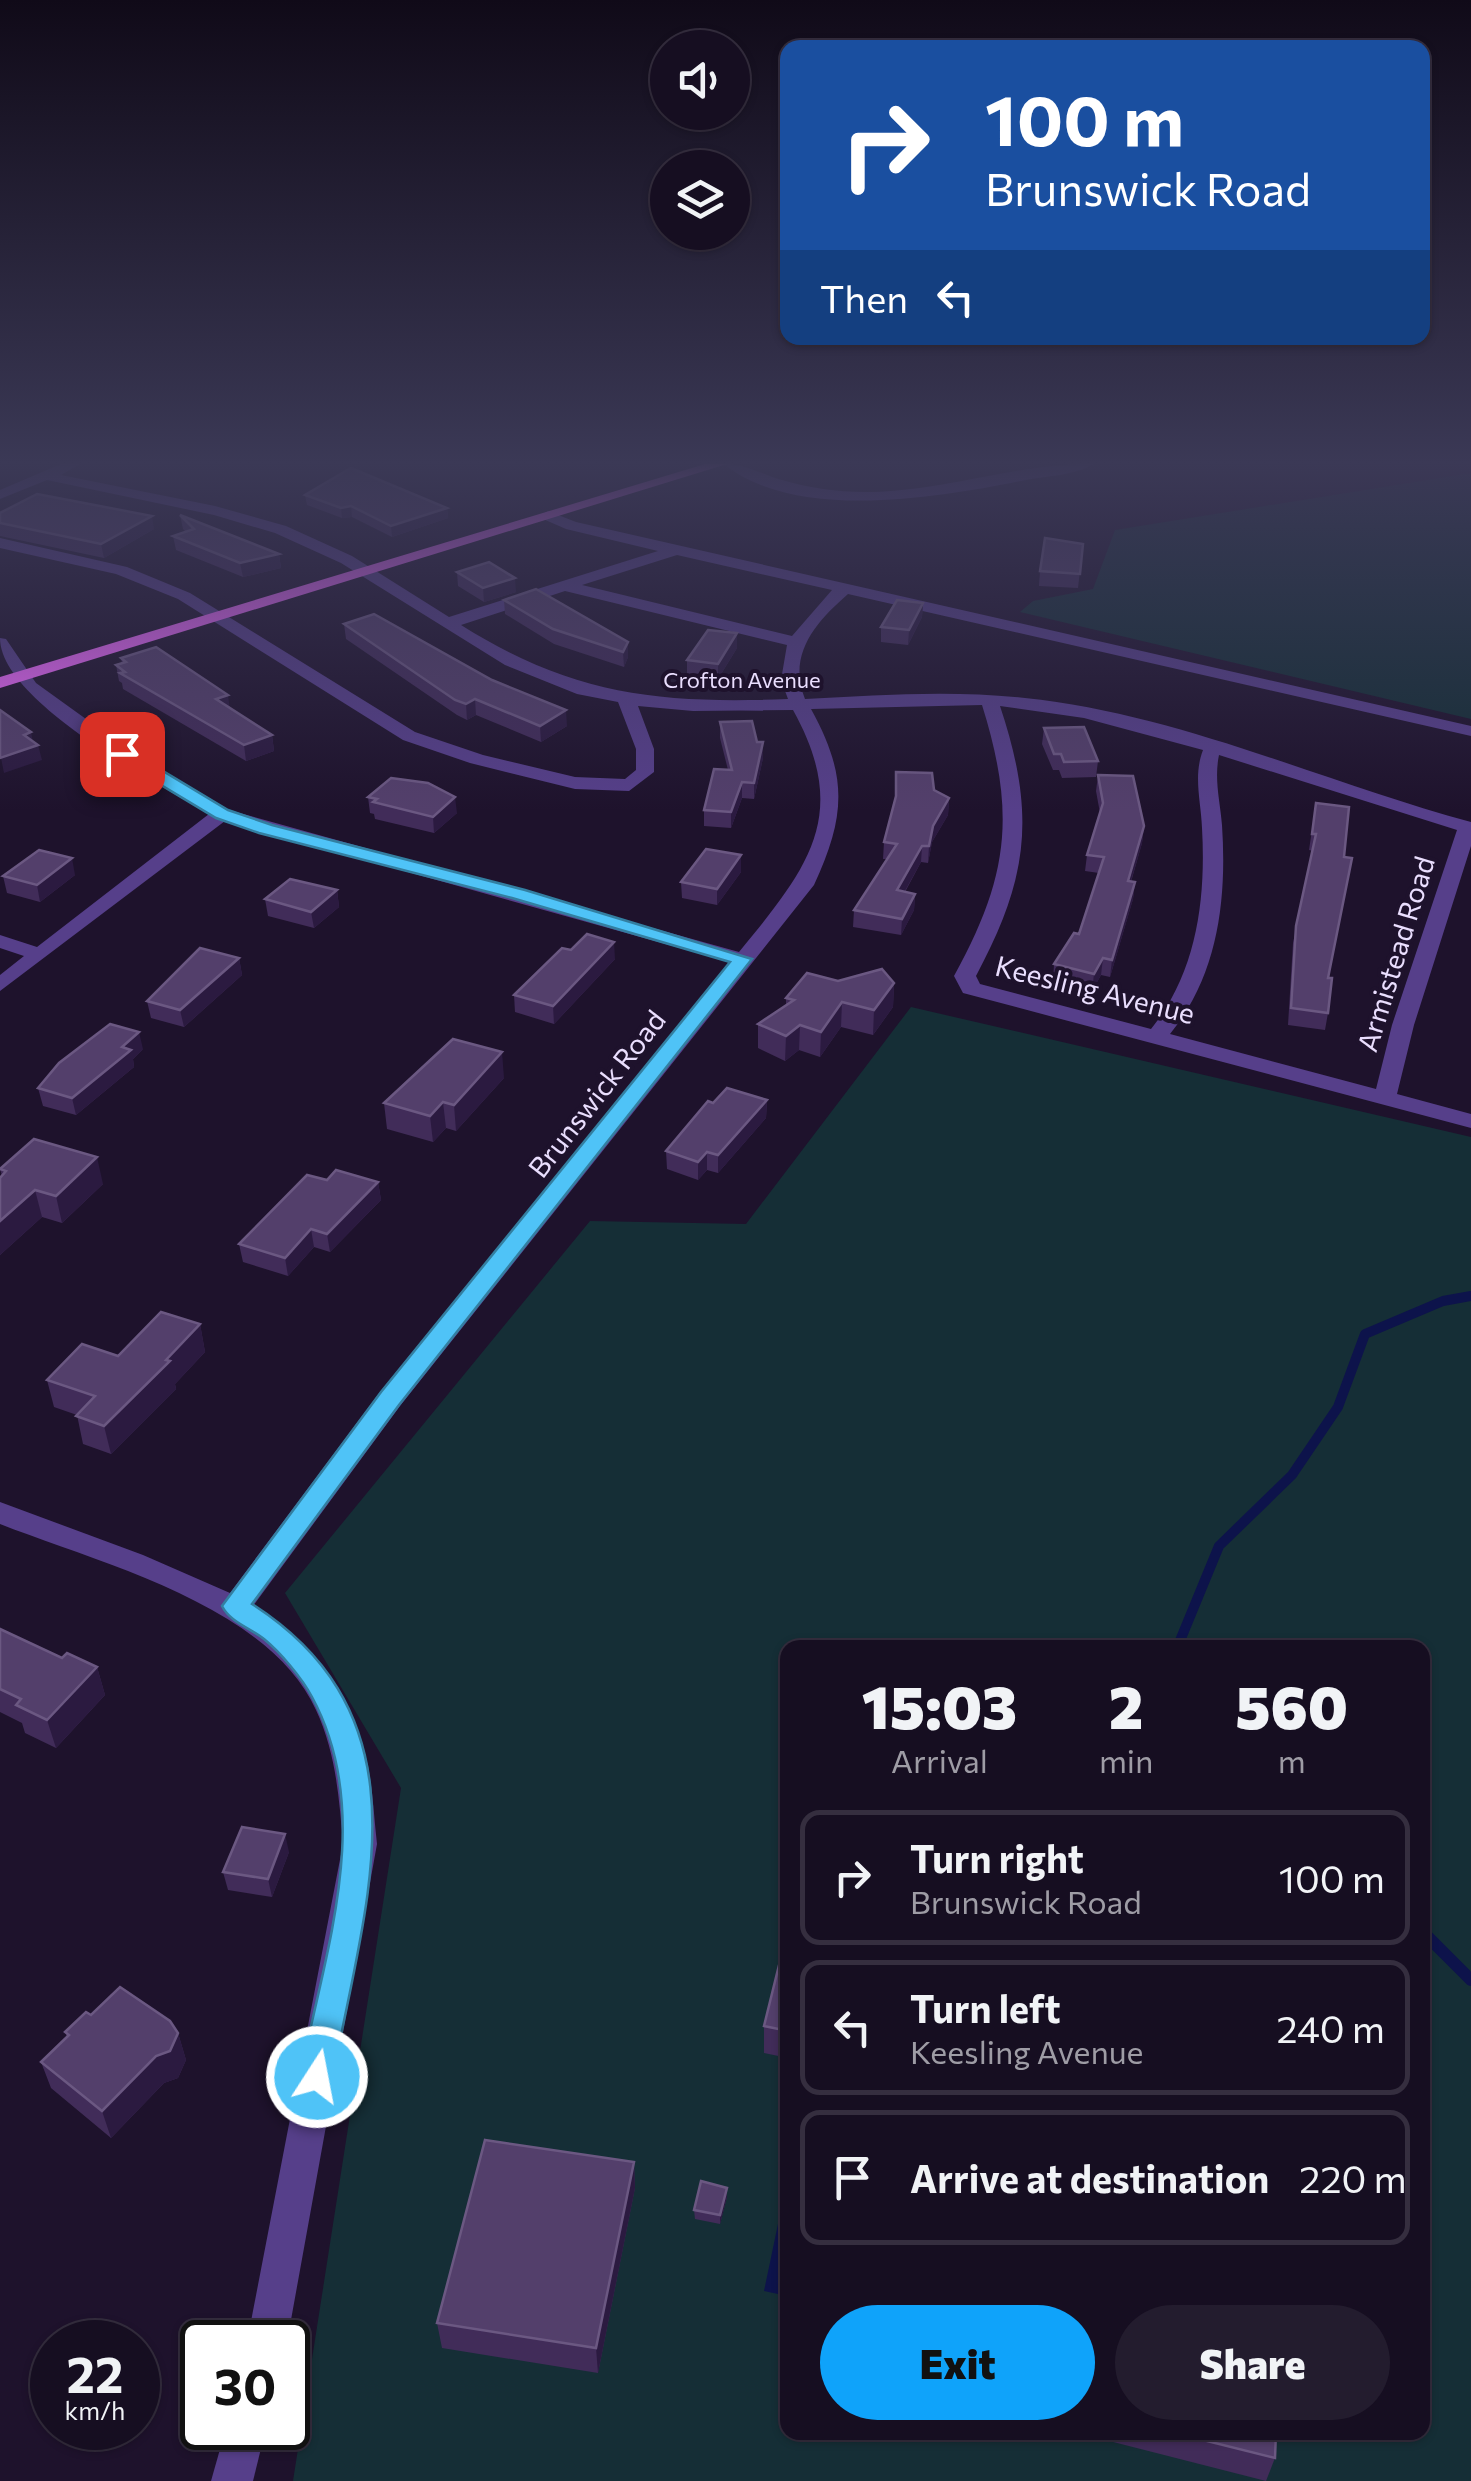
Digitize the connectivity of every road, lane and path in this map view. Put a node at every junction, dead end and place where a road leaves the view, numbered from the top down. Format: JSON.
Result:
{"nodes":[{"id":1,"x":142,"y":580,"type":"edge"},
{"id":2,"x":332,"y":580,"type":"edge"},
{"id":3,"x":376,"y":580,"type":"edge"},
{"id":4,"x":584,"y":580,"type":"edge"},
{"id":5,"x":817,"y":580,"type":"edge"},
{"id":6,"x":565,"y":586,"type":"junction"},
{"id":7,"x":847,"y":586,"type":"junction"},
{"id":8,"x":217,"y":614,"type":"junction"},
{"id":9,"x":446,"y":624,"type":"junction"},
{"id":10,"x":797,"y":642,"type":"junction"},
{"id":11,"x":0,"y":643,"type":"edge"},
{"id":12,"x":24,"y":676,"type":"junction"},
{"id":13,"x":0,"y":683,"type":"edge"},
{"id":14,"x":989,"y":699,"type":"junction"},
{"id":15,"x":626,"y":700,"type":"junction"},
{"id":16,"x":800,"y":704,"type":"junction"},
{"id":17,"x":1471,"y":731,"type":"edge"},
{"id":18,"x":1213,"y":747,"type":"junction"},
{"id":19,"x":222,"y":814,"type":"junction"},
{"id":20,"x":1469,"y":828,"type":"edge"},
{"id":21,"x":0,"y":941,"type":"edge"},
{"id":22,"x":38,"y":954,"type":"junction"},
{"id":23,"x":742,"y":959,"type":"junction"},
{"id":24,"x":0,"y":985,"type":"edge"},
{"id":25,"x":1157,"y":1036,"type":"junction"},
{"id":26,"x":1385,"y":1098,"type":"junction"},
{"id":27,"x":1471,"y":1121,"type":"edge"},
{"id":28,"x":0,"y":1514,"type":"edge"},
{"id":29,"x":236,"y":1606,"type":"junction"},
{"id":30,"x":271,"y":2320,"type":"edge"},
{"id":31,"x":240,"y":2450,"type":"edge"},
{"id":32,"x":232,"y":2481,"type":"edge"}],
"edges":[{"from":1,"to":8,"type":"street"},
{"from":2,"to":8,"type":"main road"},
{"from":3,"to":9,"type":"street","name":"Crofton Avenue"},
{"from":4,"to":6,"type":"street"},
{"from":5,"to":7,"type":"street"},
{"from":6,"to":9,"type":"street"},
{"from":6,"to":10,"type":"street"},
{"from":7,"to":10,"type":"street"},
{"from":7,"to":17,"type":"street"},
{"from":8,"to":12,"type":"main road"},
{"from":8,"to":15,"type":"street"},
{"from":9,"to":15,"type":"street","name":"Crofton Avenue"},
{"from":10,"to":16,"type":"street","name":"Brunswick Road"},
{"from":11,"to":12,"type":"street"},
{"from":12,"to":13,"type":"main road"},
{"from":12,"to":19,"type":"street"},
{"from":14,"to":16,"type":"street","name":"Crofton Avenue"},
{"from":14,"to":18,"type":"street","name":"Crofton Avenue"},
{"from":14,"to":25,"type":"street","name":"Keesling Avenue"},
{"from":15,"to":16,"type":"street","name":"Crofton Avenue"},
{"from":16,"to":23,"type":"street","name":"Brunswick Road"},
{"from":18,"to":20,"type":"street","name":"Crofton Avenue"},
{"from":18,"to":25,"type":"street"},
{"from":19,"to":22,"type":"street"},
{"from":19,"to":23,"type":"street"},
{"from":20,"to":26,"type":"street","name":"Armistead Road"},
{"from":21,"to":22,"type":"street"},
{"from":22,"to":24,"type":"street"},
{"from":23,"to":29,"type":"street","name":"Brunswick Road"},
{"from":25,"to":26,"type":"street","name":"Keesling Avenue"},
{"from":26,"to":27,"type":"street","name":"Keesling Avenue"},
{"from":28,"to":29,"type":"street"},
{"from":29,"to":30,"type":"street"},
{"from":31,"to":32,"type":"street"}]}
